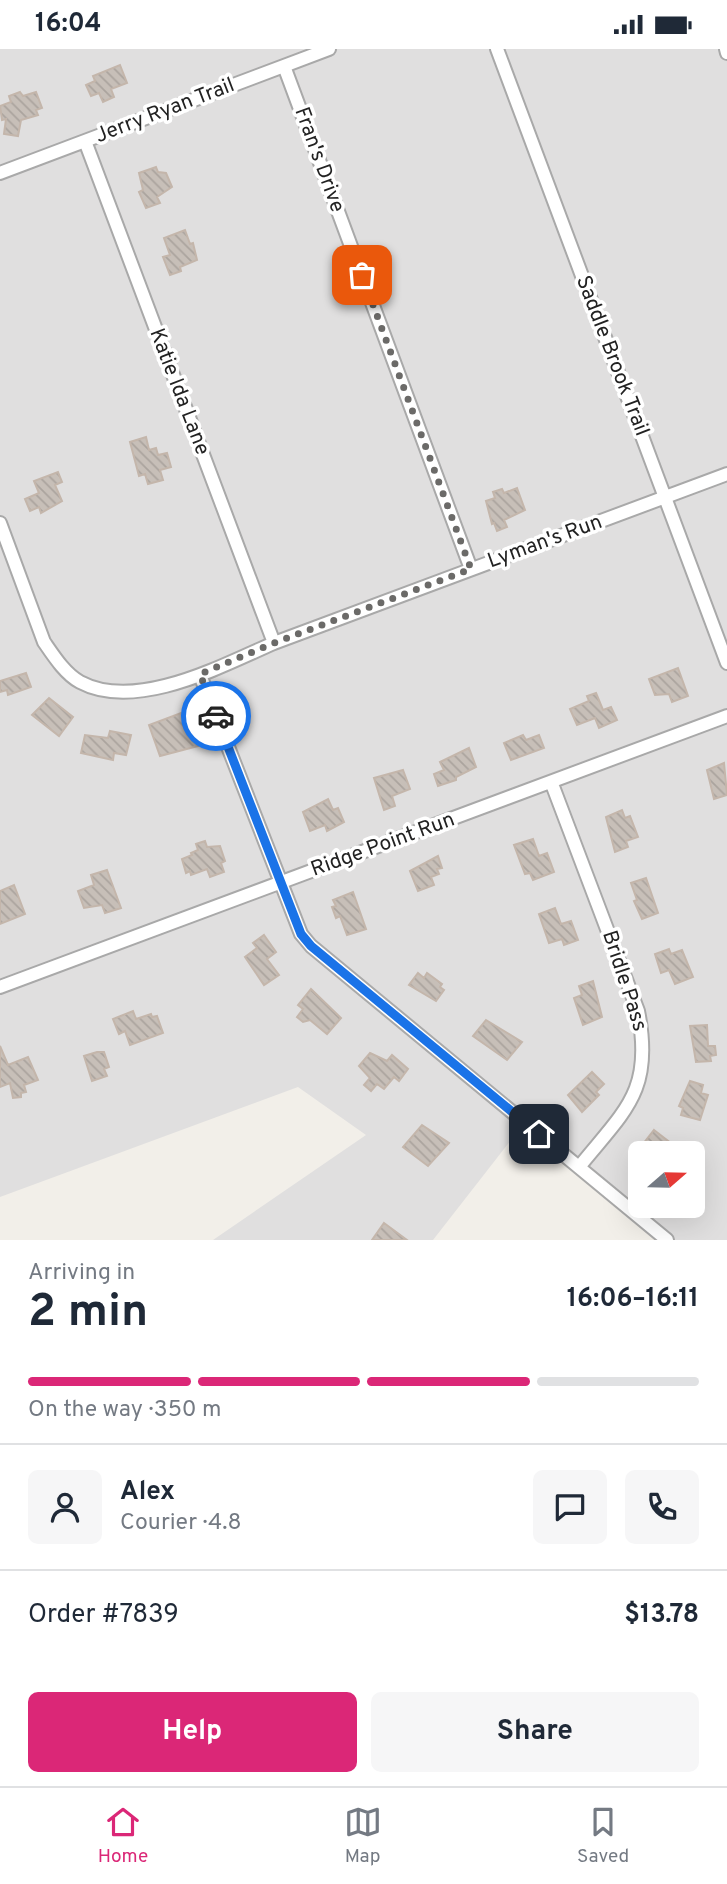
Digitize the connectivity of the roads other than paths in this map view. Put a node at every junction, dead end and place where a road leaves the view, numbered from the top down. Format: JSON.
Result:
{"nodes":[{"id":1,"x":329,"y":49,"type":"edge"},
{"id":2,"x":496,"y":49,"type":"edge"},
{"id":3,"x":284,"y":66,"type":"junction"},
{"id":4,"x":85,"y":141,"type":"junction"},
{"id":5,"x":0,"y":173,"type":"edge"},
{"id":6,"x":727,"y":474,"type":"edge"},
{"id":7,"x":666,"y":498,"type":"junction"},
{"id":8,"x":0,"y":523,"type":"edge"},
{"id":9,"x":471,"y":569,"type":"junction"},
{"id":10,"x":274,"y":643,"type":"junction"},
{"id":11,"x":727,"y":663,"type":"edge"},
{"id":12,"x":200,"y":674,"type":"junction"},
{"id":13,"x":727,"y":716,"type":"edge"},
{"id":14,"x":552,"y":783,"type":"junction"},
{"id":15,"x":279,"y":883,"type":"junction"},
{"id":16,"x":0,"y":987,"type":"edge"},
{"id":17,"x":579,"y":1167,"type":"junction"},
{"id":18,"x":667,"y":1240,"type":"edge"}],
"edges":[{"from":1,"to":3,"type":"street","name":"Jerry Ryan Trail"},
{"from":2,"to":7,"type":"street","name":"Saddle Brook Trail"},
{"from":3,"to":4,"type":"street","name":"Jerry Ryan Trail"},
{"from":3,"to":9,"type":"street","name":"Fran's Drive"},
{"from":4,"to":5,"type":"street","name":"Jerry Ryan Trail"},
{"from":4,"to":10,"type":"street","name":"Katie Ida Lane"},
{"from":6,"to":7,"type":"street","name":"Lyman's Run"},
{"from":7,"to":9,"type":"street","name":"Lyman's Run"},
{"from":7,"to":11,"type":"street","name":"Saddle Brook Trail"},
{"from":8,"to":12,"type":"street","name":"Lyman's Run"},
{"from":9,"to":10,"type":"street","name":"Lyman's Run"},
{"from":10,"to":12,"type":"street","name":"Lyman's Run"},
{"from":12,"to":15,"type":"street"},
{"from":13,"to":14,"type":"street","name":"Ridge Point Run"},
{"from":14,"to":15,"type":"street","name":"Ridge Point Run"},
{"from":14,"to":17,"type":"street","name":"Bridle Pass"},
{"from":15,"to":16,"type":"street","name":"Ridge Point Run"},
{"from":15,"to":17,"type":"street"},
{"from":17,"to":18,"type":"street"}]}
